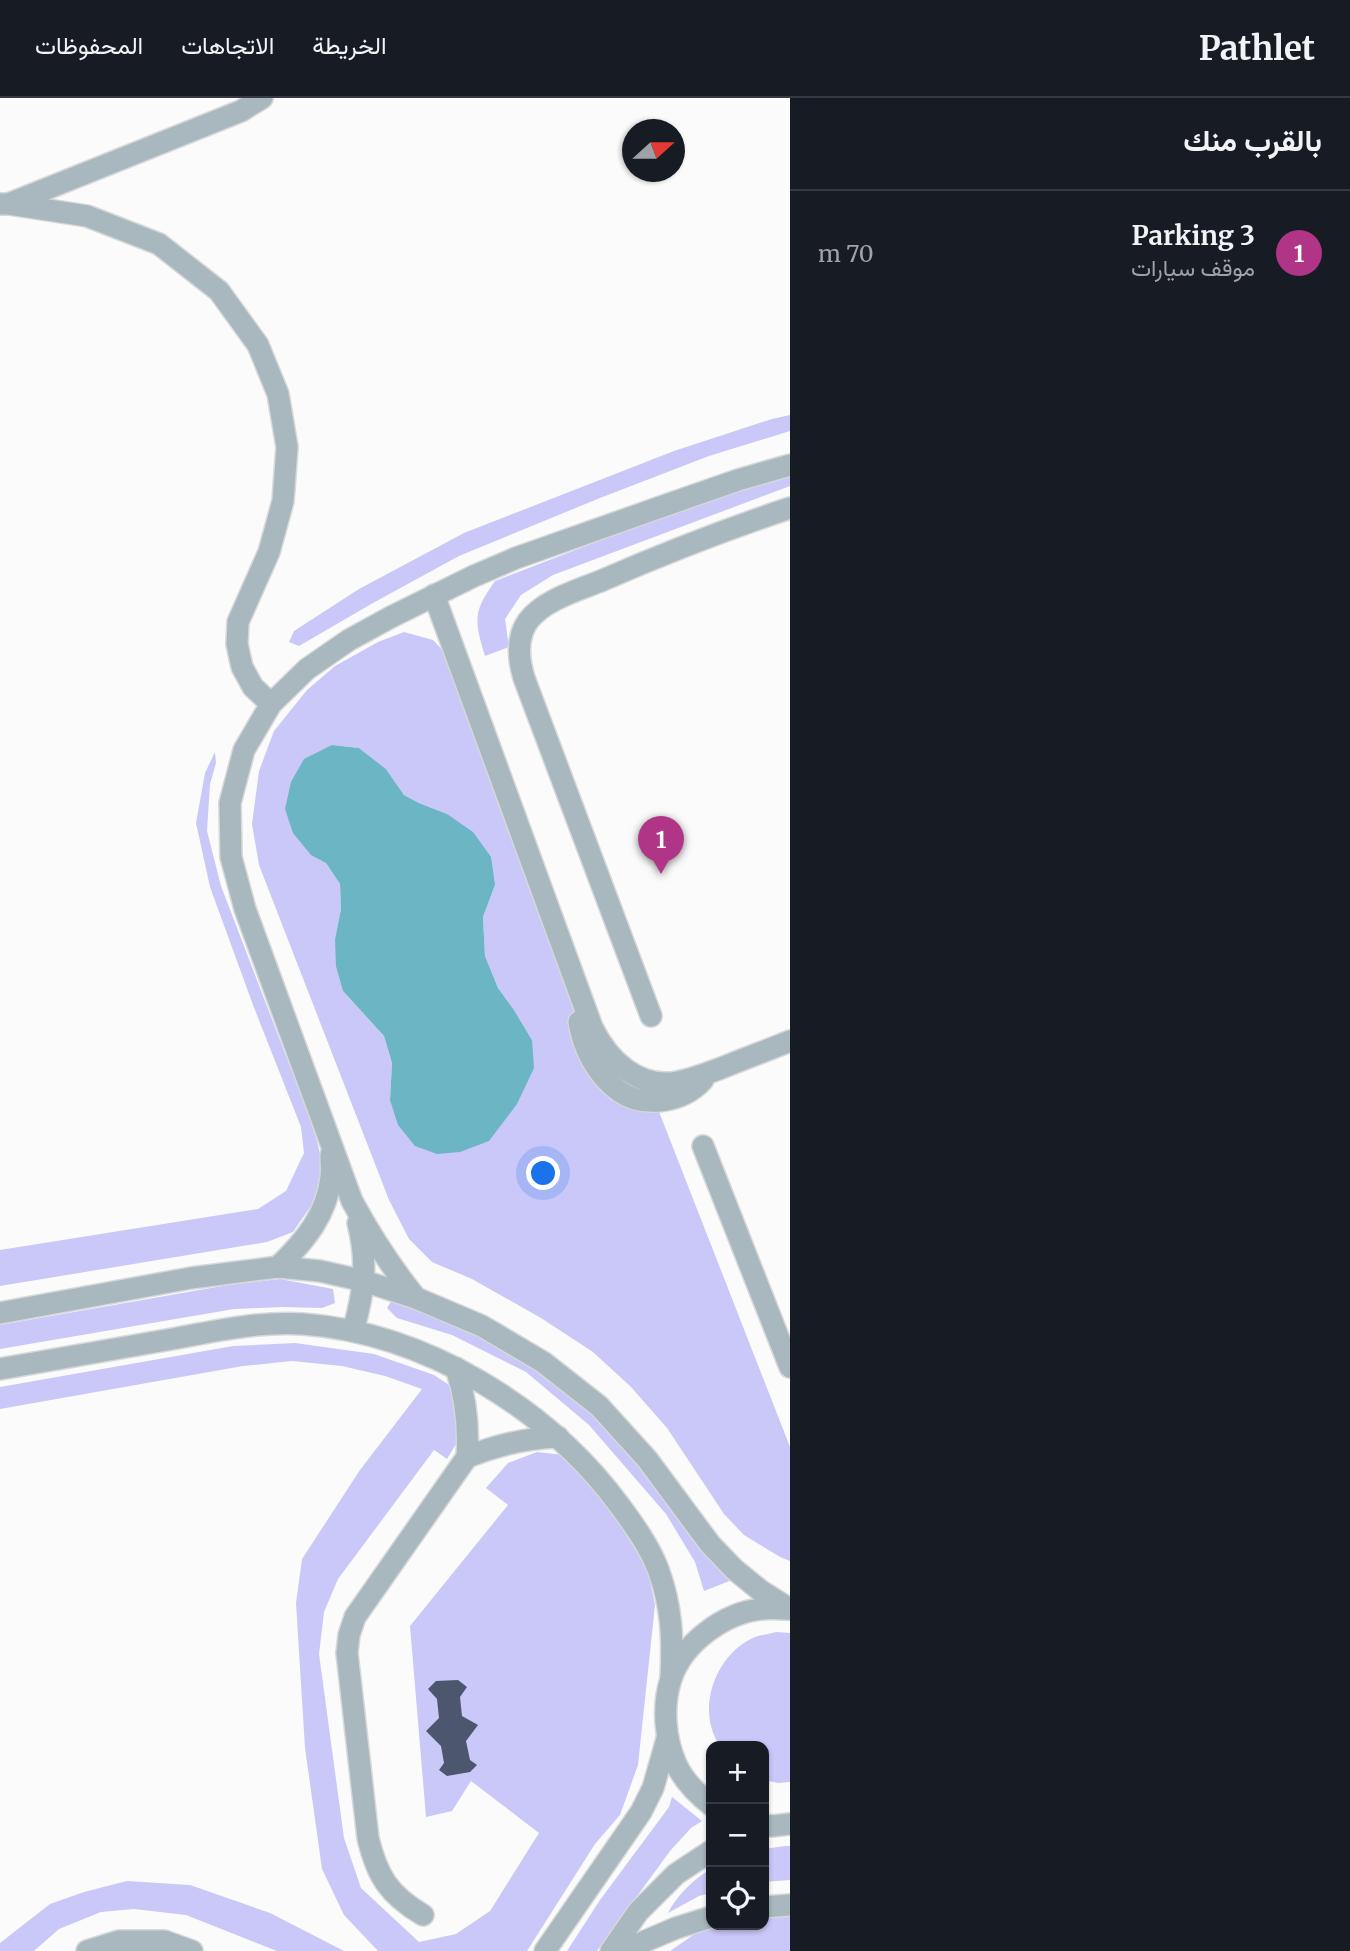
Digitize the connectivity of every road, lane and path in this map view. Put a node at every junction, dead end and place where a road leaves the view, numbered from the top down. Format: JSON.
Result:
{"nodes":[{"id":1,"x":262,"y":98,"type":"edge"},
{"id":2,"x":5,"y":204,"type":"edge"},
{"id":3,"x":790,"y":464,"type":"edge"},
{"id":4,"x":790,"y":508,"type":"edge"},
{"id":5,"x":434,"y":595,"type":"junction"},
{"id":6,"x":271,"y":704,"type":"junction"},
{"id":7,"x":651,"y":1016,"type":"dead end"},
{"id":8,"x":790,"y":1041,"type":"edge"},
{"id":9,"x":331,"y":1142,"type":"junction"},
{"id":10,"x":703,"y":1146,"type":"dead end"},
{"id":11,"x":352,"y":1201,"type":"junction"},
{"id":12,"x":278,"y":1267,"type":"junction"},
{"id":13,"x":364,"y":1281,"type":"junction"},
{"id":14,"x":416,"y":1298,"type":"junction"},
{"id":15,"x":0,"y":1313,"type":"edge"},
{"id":16,"x":353,"y":1331,"type":"junction"},
{"id":17,"x":790,"y":1367,"type":"edge"},
{"id":18,"x":456,"y":1368,"type":"junction"},
{"id":19,"x":0,"y":1369,"type":"edge"},
{"id":20,"x":558,"y":1437,"type":"junction"},
{"id":21,"x":467,"y":1457,"type":"junction"},
{"id":22,"x":790,"y":1609,"type":"edge"},
{"id":23,"x":671,"y":1678,"type":"junction"},
{"id":24,"x":667,"y":1737,"type":"junction"},
{"id":25,"x":710,"y":1804,"type":"edge"},
{"id":26,"x":706,"y":1854,"type":"edge"},
{"id":27,"x":790,"y":1905,"type":"edge"},
{"id":28,"x":769,"y":1907,"type":"edge"},
{"id":29,"x":423,"y":1915,"type":"dead end"},
{"id":30,"x":706,"y":1919,"type":"edge"},
{"id":31,"x":87,"y":1951,"type":"edge"},
{"id":32,"x":192,"y":1951,"type":"edge"},
{"id":33,"x":545,"y":1951,"type":"edge"},
{"id":34,"x":611,"y":1951,"type":"edge"},
{"id":35,"x":622,"y":1951,"type":"edge"}],
"edges":[{"from":1,"to":2,"type":"street"},
{"from":2,"to":6,"type":"street"},
{"from":3,"to":5,"type":"street"},
{"from":4,"to":7,"type":"street"},
{"from":5,"to":6,"type":"street"},
{"from":5,"to":8,"type":"street"},
{"from":6,"to":9,"type":"street"},
{"from":9,"to":11,"type":"street"},
{"from":9,"to":12,"type":"street"},
{"from":10,"to":17,"type":"street"},
{"from":11,"to":13,"type":"street"},
{"from":11,"to":14,"type":"street"},
{"from":12,"to":13,"type":"street"},
{"from":12,"to":15,"type":"street"},
{"from":13,"to":14,"type":"street"},
{"from":13,"to":16,"type":"street"},
{"from":14,"to":22,"type":"street"},
{"from":16,"to":18,"type":"street"},
{"from":16,"to":19,"type":"street"},
{"from":18,"to":20,"type":"street"},
{"from":18,"to":21,"type":"street"},
{"from":20,"to":21,"type":"street"},
{"from":20,"to":23,"type":"street"},
{"from":21,"to":29,"type":"street"},
{"from":22,"to":23,"type":"street"},
{"from":23,"to":24,"type":"street"},
{"from":24,"to":25,"type":"street"},
{"from":24,"to":33,"type":"street"},
{"from":26,"to":34,"type":"street"},
{"from":27,"to":28,"type":"street"},
{"from":30,"to":35,"type":"street"},
{"from":31,"to":32,"type":"street"}]}
